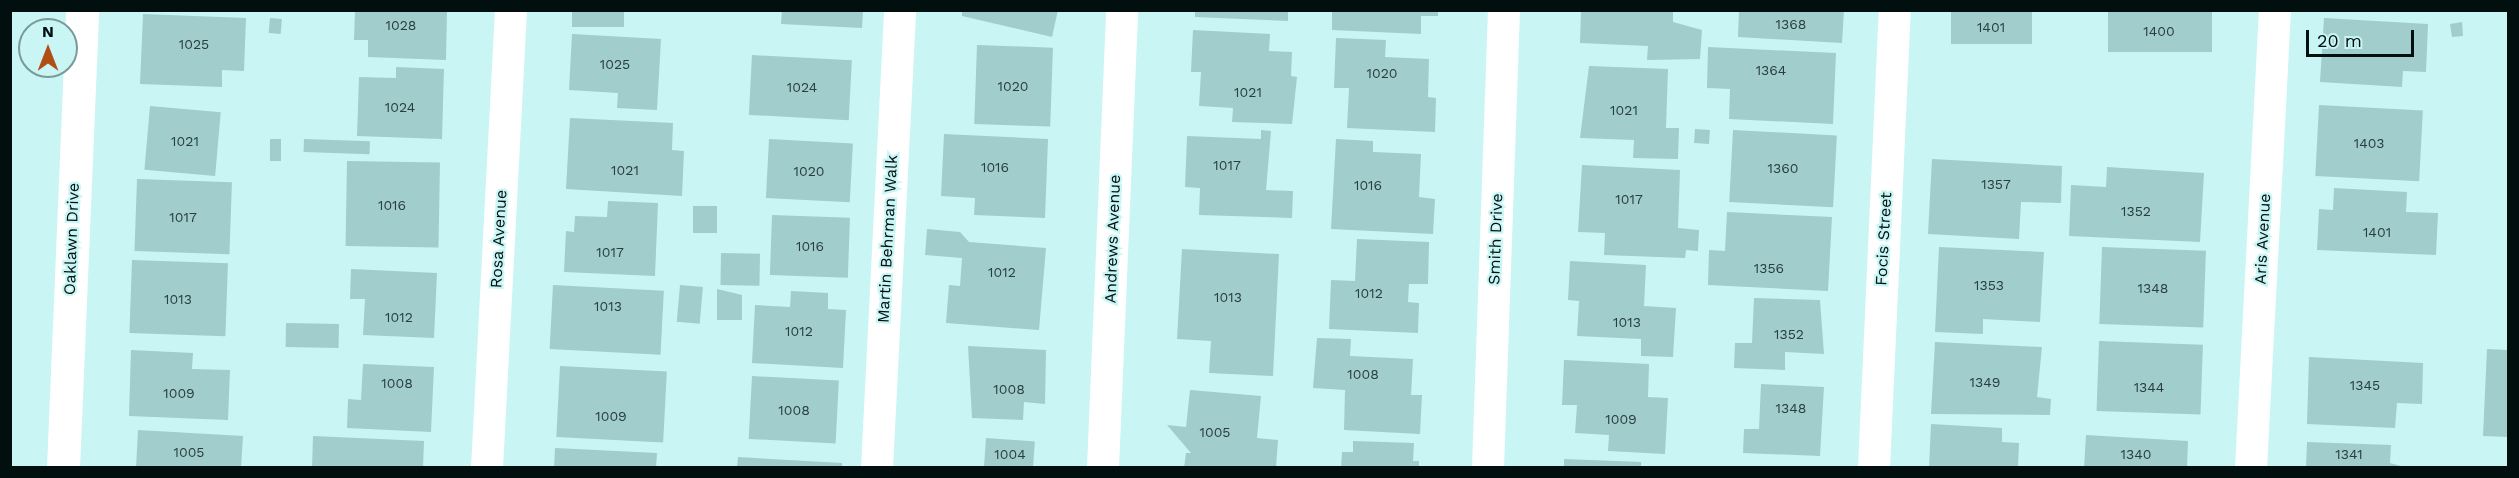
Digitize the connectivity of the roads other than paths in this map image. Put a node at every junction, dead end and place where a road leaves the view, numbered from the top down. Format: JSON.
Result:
{"nodes":[{"id":1,"x":82,"y":10,"type":"edge"},
{"id":2,"x":512,"y":10,"type":"edge"},
{"id":3,"x":900,"y":10,"type":"edge"},
{"id":4,"x":1122,"y":10,"type":"edge"},
{"id":5,"x":1504,"y":10,"type":"edge"},
{"id":6,"x":1895,"y":10,"type":"edge"},
{"id":7,"x":2275,"y":10,"type":"edge"},
{"id":8,"x":63,"y":468,"type":"edge"},
{"id":9,"x":487,"y":468,"type":"edge"},
{"id":10,"x":877,"y":468,"type":"edge"},
{"id":11,"x":1103,"y":468,"type":"edge"},
{"id":12,"x":1488,"y":468,"type":"edge"},
{"id":13,"x":1874,"y":468,"type":"edge"},
{"id":14,"x":2251,"y":468,"type":"edge"}],
"edges":[{"from":1,"to":8,"type":"street","name":"Oaklawn Drive"},
{"from":2,"to":9,"type":"street","name":"Rosa Avenue"},
{"from":3,"to":10,"type":"street","name":"Martin Behrman Walk"},
{"from":4,"to":11,"type":"street","name":"Andrews Avenue"},
{"from":5,"to":12,"type":"street","name":"Smith Drive"},
{"from":6,"to":13,"type":"street","name":"Focis Street"},
{"from":7,"to":14,"type":"street","name":"Aris Avenue"}]}
